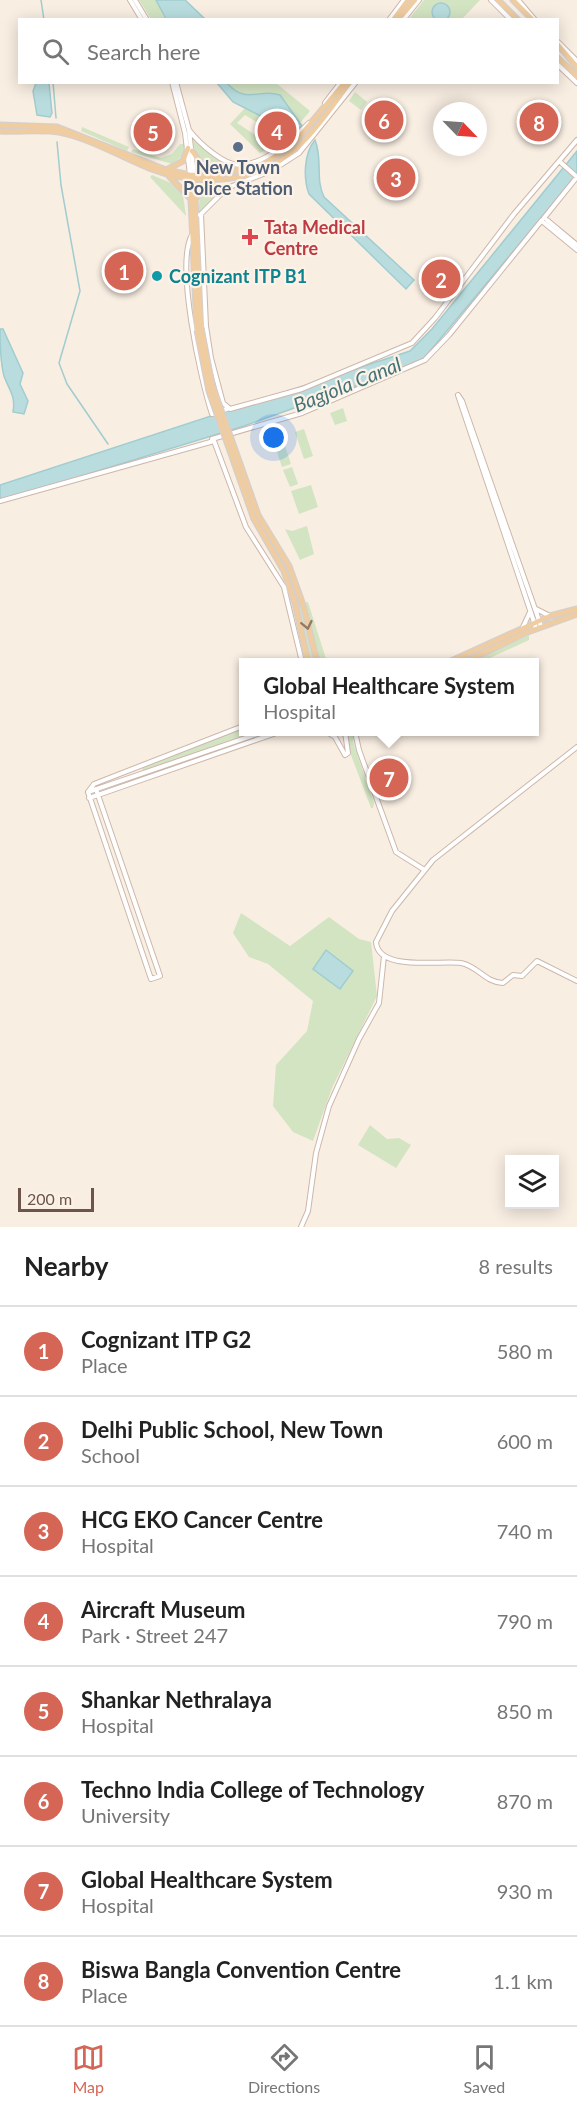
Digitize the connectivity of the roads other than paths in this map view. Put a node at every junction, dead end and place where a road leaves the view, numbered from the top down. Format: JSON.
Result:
{"nodes":[{"id":1,"x":130,"y":0,"type":"edge"},
{"id":2,"x":135,"y":0,"type":"edge"},
{"id":3,"x":416,"y":0,"type":"edge"},
{"id":4,"x":491,"y":0,"type":"edge"},
{"id":5,"x":498,"y":0,"type":"edge"},
{"id":6,"x":517,"y":1,"type":"edge"},
{"id":7,"x":407,"y":2,"type":"edge"},
{"id":8,"x":141,"y":18,"type":"edge"},
{"id":9,"x":146,"y":18,"type":"edge"},
{"id":10,"x":393,"y":18,"type":"edge"},
{"id":11,"x":399,"y":18,"type":"edge"},
{"id":12,"x":404,"y":18,"type":"edge"},
{"id":13,"x":509,"y":18,"type":"edge"},
{"id":14,"x":516,"y":18,"type":"edge"},
{"id":15,"x":532,"y":18,"type":"edge"},
{"id":16,"x":559,"y":44,"type":"edge"},
{"id":17,"x":559,"y":59,"type":"edge"},
{"id":18,"x":577,"y":64,"type":"edge"},
{"id":19,"x":559,"y":65,"type":"edge"},
{"id":20,"x":577,"y":76,"type":"edge"},
{"id":21,"x":577,"y":83,"type":"edge"},
{"id":22,"x":174,"y":84,"type":"edge"},
{"id":23,"x":175,"y":84,"type":"edge"},
{"id":24,"x":341,"y":84,"type":"edge"},
{"id":25,"x":342,"y":84,"type":"edge"},
{"id":26,"x":348,"y":84,"type":"edge"},
{"id":27,"x":354,"y":84,"type":"edge"},
{"id":28,"x":0,"y":125,"type":"edge"},
{"id":29,"x":189,"y":130,"type":"junction"},
{"id":30,"x":0,"y":131,"type":"edge"},
{"id":31,"x":577,"y":140,"type":"edge"},
{"id":32,"x":286,"y":142,"type":"junction"},
{"id":33,"x":190,"y":150,"type":"junction"},
{"id":34,"x":286,"y":150,"type":"junction"},
{"id":35,"x":560,"y":162,"type":"junction"},
{"id":36,"x":248,"y":164,"type":"junction"},
{"id":37,"x":166,"y":170,"type":"junction"},
{"id":38,"x":245,"y":170,"type":"junction"},
{"id":39,"x":226,"y":174,"type":"junction"},
{"id":40,"x":168,"y":175,"type":"junction"},
{"id":41,"x":192,"y":177,"type":"junction"},
{"id":42,"x":576,"y":178,"type":"edge"},
{"id":43,"x":216,"y":180,"type":"junction"},
{"id":44,"x":190,"y":198,"type":"junction"},
{"id":45,"x":195,"y":202,"type":"junction"},
{"id":46,"x":201,"y":214,"type":"junction"},
{"id":47,"x":545,"y":220,"type":"junction"},
{"id":48,"x":195,"y":223,"type":"junction"},
{"id":49,"x":192,"y":235,"type":"junction"},
{"id":50,"x":577,"y":245,"type":"edge"},
{"id":51,"x":577,"y":250,"type":"edge"},
{"id":52,"x":200,"y":328,"type":"junction"},
{"id":53,"x":227,"y":409,"type":"junction"},
{"id":54,"x":211,"y":440,"type":"junction"},
{"id":55,"x":0,"y":501,"type":"edge"},
{"id":56,"x":256,"y":517,"type":"junction"},
{"id":57,"x":535,"y":609,"type":"junction"},
{"id":58,"x":577,"y":609,"type":"edge"},
{"id":59,"x":530,"y":612,"type":"junction"},
{"id":60,"x":577,"y":614,"type":"edge"},
{"id":61,"x":550,"y":616,"type":"junction"},
{"id":62,"x":538,"y":624,"type":"junction"},
{"id":63,"x":522,"y":628,"type":"junction"},
{"id":64,"x":303,"y":653,"type":"junction"},
{"id":65,"x":302,"y":658,"type":"edge"},
{"id":66,"x":306,"y":658,"type":"edge"},
{"id":67,"x":315,"y":658,"type":"edge"},
{"id":68,"x":459,"y":658,"type":"edge"},
{"id":69,"x":474,"y":658,"type":"edge"},
{"id":70,"x":239,"y":728,"type":"edge"},
{"id":71,"x":250,"y":736,"type":"edge"},
{"id":72,"x":268,"y":736,"type":"edge"},
{"id":73,"x":334,"y":736,"type":"edge"},
{"id":74,"x":346,"y":736,"type":"edge"},
{"id":75,"x":356,"y":736,"type":"edge"},
{"id":76,"x":577,"y":747,"type":"edge"},
{"id":77,"x":96,"y":789,"type":"junction"},
{"id":78,"x":88,"y":792,"type":"junction"},
{"id":79,"x":98,"y":795,"type":"junction"},
{"id":80,"x":89,"y":798,"type":"junction"},
{"id":81,"x":421,"y":872,"type":"junction"},
{"id":82,"x":384,"y":956,"type":"junction"},
{"id":83,"x":577,"y":981,"type":"edge"},
{"id":84,"x":301,"y":1227,"type":"edge"}],
"edges":[{"from":1,"to":8,"type":"street"},
{"from":2,"to":9,"type":"street"},
{"from":3,"to":7,"type":"main road"},
{"from":3,"to":12,"type":"street"},
{"from":4,"to":13,"type":"street"},
{"from":5,"to":14,"type":"main road"},
{"from":6,"to":15,"type":"main road"},
{"from":7,"to":10,"type":"main road"},
{"from":7,"to":11,"type":"main road"},
{"from":16,"to":18,"type":"main road"},
{"from":17,"to":20,"type":"main road"},
{"from":19,"to":21,"type":"street"},
{"from":22,"to":33,"type":"street"},
{"from":23,"to":29,"type":"street"},
{"from":24,"to":32,"type":"street"},
{"from":25,"to":34,"type":"main road"},
{"from":26,"to":43,"type":"main road"},
{"from":27,"to":46,"type":"street"},
{"from":28,"to":37,"type":"main road"},
{"from":29,"to":33,"type":"street"},
{"from":29,"to":36,"type":"street"},
{"from":30,"to":40,"type":"main road"},
{"from":31,"to":35,"type":"street"},
{"from":32,"to":34,"type":"street"},
{"from":32,"to":36,"type":"street"},
{"from":33,"to":37,"type":"main road"},
{"from":33,"to":39,"type":"main road"},
{"from":33,"to":41,"type":"street"},
{"from":34,"to":38,"type":"main road"},
{"from":35,"to":42,"type":"street"},
{"from":35,"to":53,"type":"street"},
{"from":36,"to":38,"type":"street"},
{"from":37,"to":41,"type":"main road"},
{"from":38,"to":39,"type":"main road"},
{"from":39,"to":41,"type":"main road"},
{"from":40,"to":41,"type":"main road"},
{"from":40,"to":44,"type":"main road"},
{"from":41,"to":43,"type":"main road"},
{"from":41,"to":44,"type":"main road"},
{"from":41,"to":45,"type":"main road"},
{"from":42,"to":47,"type":"street"},
{"from":42,"to":47,"type":"street"},
{"from":43,"to":45,"type":"main road"},
{"from":44,"to":49,"type":"main road"},
{"from":45,"to":48,"type":"main road"},
{"from":46,"to":48,"type":"street"},
{"from":46,"to":53,"type":"street"},
{"from":47,"to":50,"type":"street"},
{"from":47,"to":51,"type":"street"},
{"from":47,"to":54,"type":"street"},
{"from":48,"to":52,"type":"main road"},
{"from":49,"to":52,"type":"main road"},
{"from":49,"to":53,"type":"street"},
{"from":52,"to":56,"type":"main road","bridge":true},
{"from":54,"to":55,"type":"street"},
{"from":54,"to":64,"type":"street"},
{"from":56,"to":64,"type":"main road"},
{"from":56,"to":67,"type":"main road","one_way":true},
{"from":57,"to":59,"type":"street"},
{"from":57,"to":61,"type":"street"},
{"from":57,"to":62,"type":"street"},
{"from":58,"to":61,"type":"main road"},
{"from":59,"to":62,"type":"street"},
{"from":59,"to":63,"type":"street"},
{"from":60,"to":62,"type":"main road"},
{"from":61,"to":62,"type":"main road"},
{"from":62,"to":63,"type":"main road"},
{"from":62,"to":69,"type":"main road"},
{"from":63,"to":68,"type":"main road"},
{"from":64,"to":65,"type":"street"},
{"from":64,"to":66,"type":"main road"},
{"from":70,"to":78,"type":"street"},
{"from":71,"to":77,"type":"street"},
{"from":72,"to":79,"type":"street"},
{"from":73,"to":74,"type":"street"},
{"from":75,"to":81,"type":"street"},
{"from":76,"to":81,"type":"street"},
{"from":77,"to":78,"type":"street"},
{"from":77,"to":79,"type":"street"},
{"from":78,"to":80,"type":"street"},
{"from":79,"to":80,"type":"street"},
{"from":79,"to":80,"type":"street"},
{"from":81,"to":82,"type":"street"},
{"from":82,"to":83,"type":"street"},
{"from":82,"to":84,"type":"street"}]}
